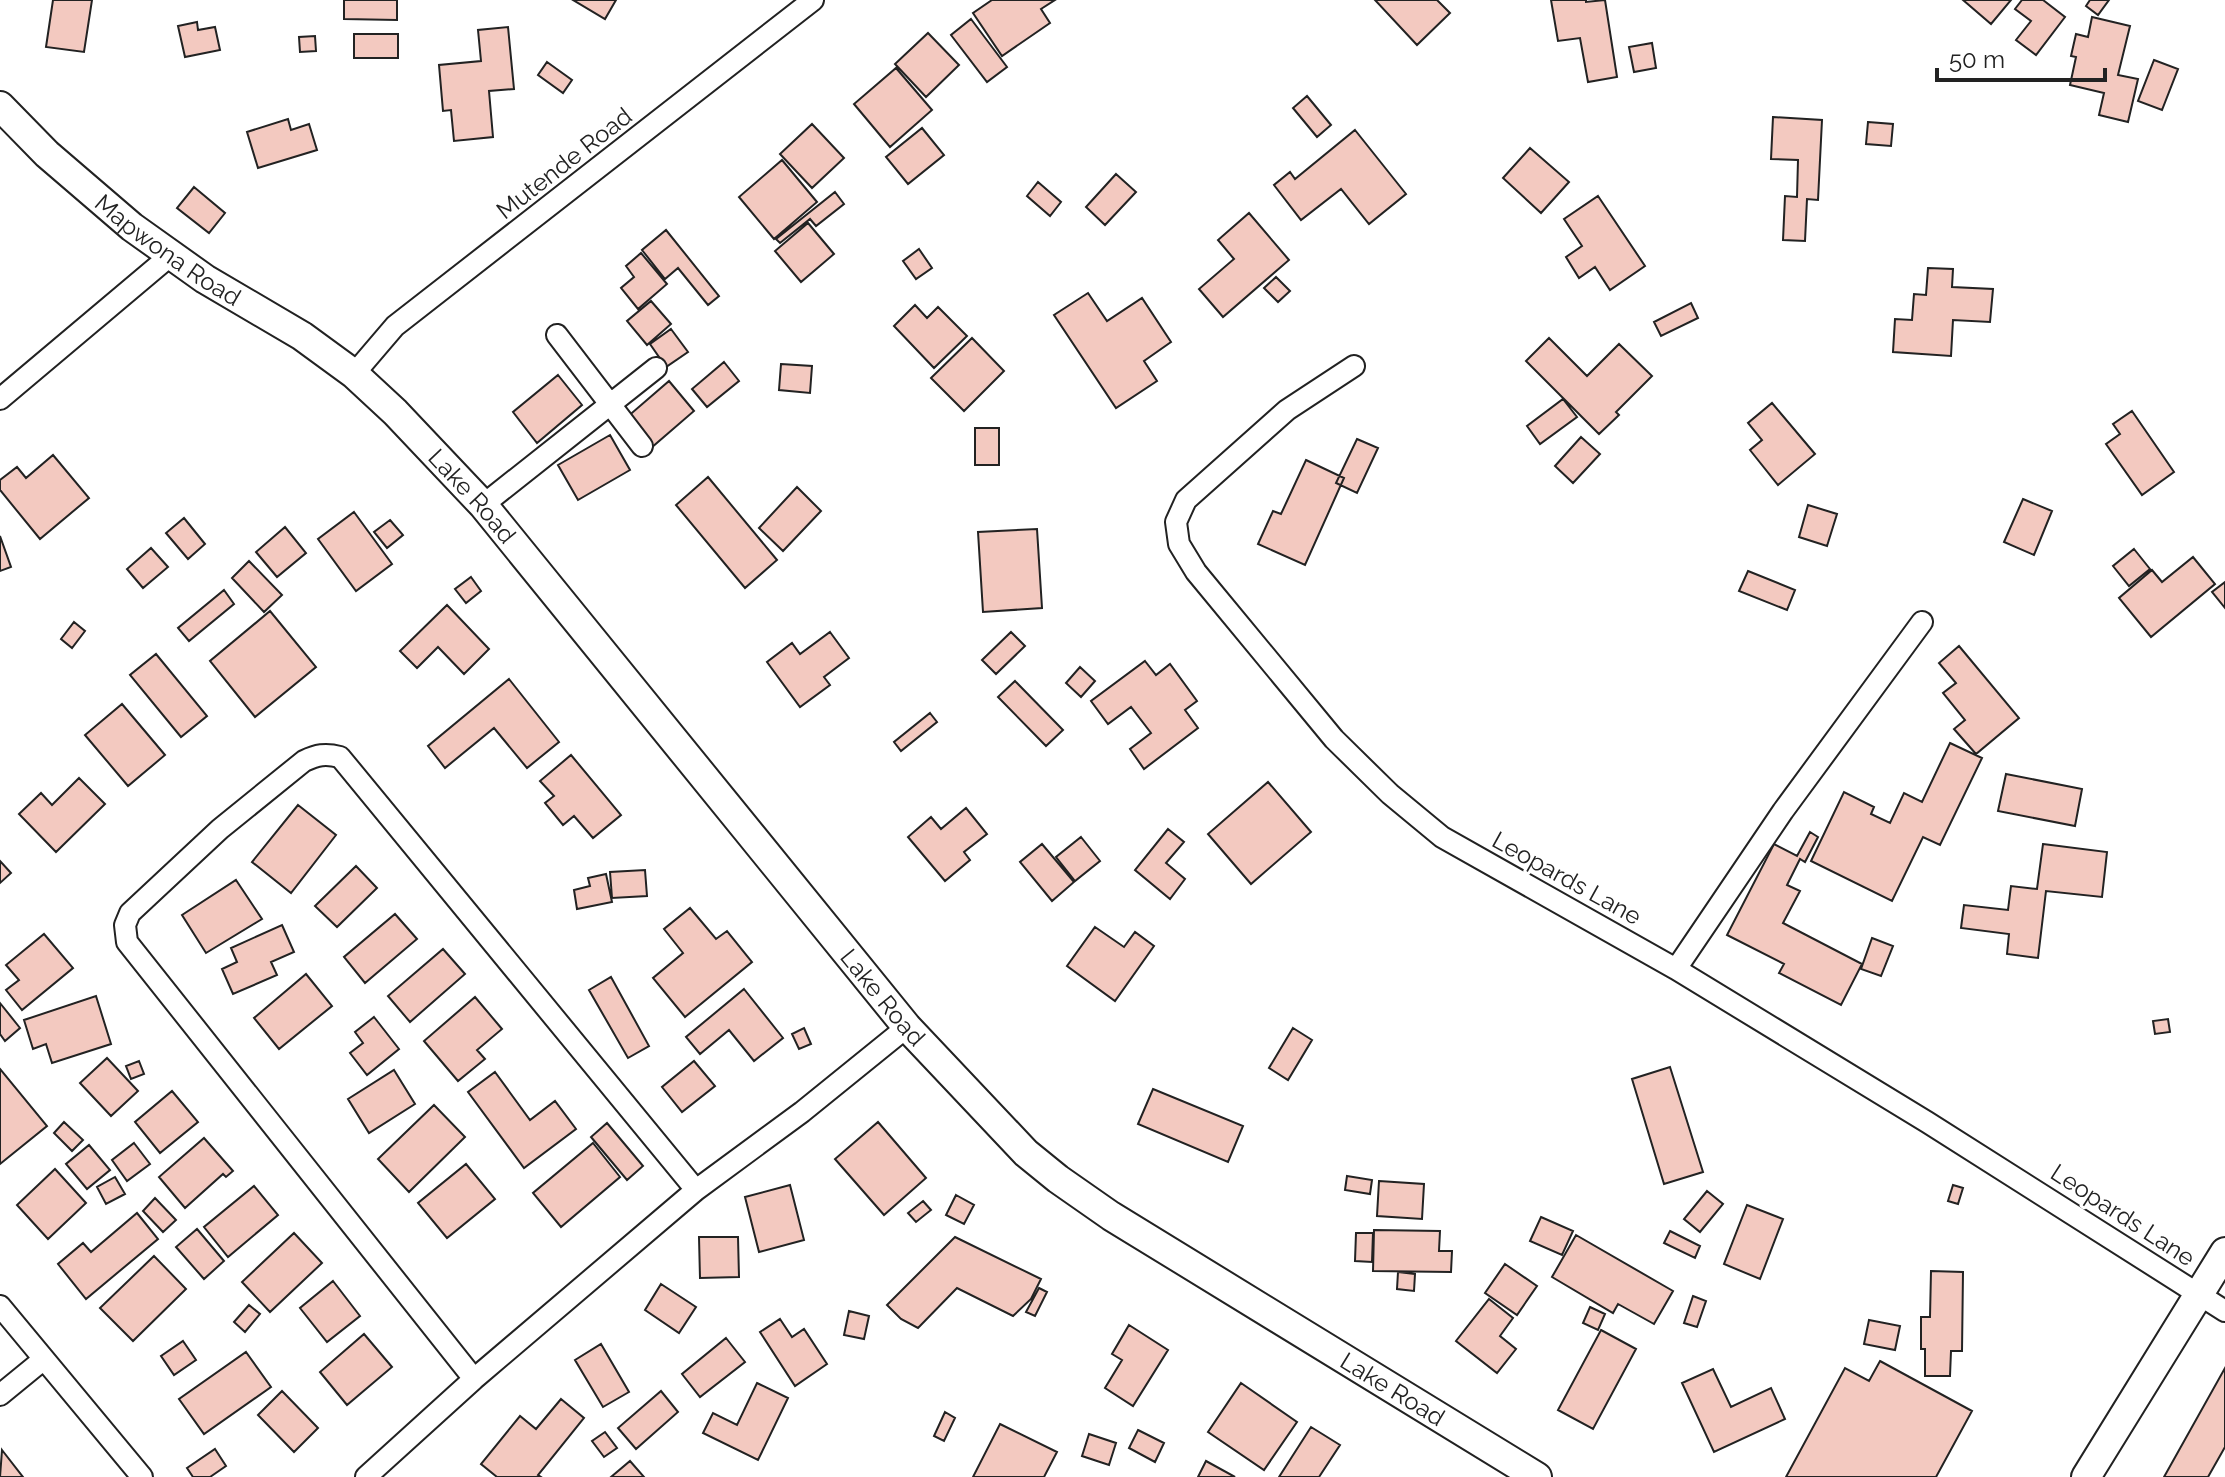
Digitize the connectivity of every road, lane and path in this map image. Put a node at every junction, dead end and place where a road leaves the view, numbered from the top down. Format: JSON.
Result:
{"nodes":[{"id":1,"x":813,"y":0,"type":"edge"},
{"id":2,"x":0,"y":106,"type":"edge"},
{"id":3,"x":171,"y":255,"type":"junction"},
{"id":4,"x":557,"y":335,"type":"dead end"},
{"id":5,"x":1354,"y":366,"type":"dead end"},
{"id":6,"x":656,"y":368,"type":"dead end"},
{"id":7,"x":354,"y":374,"type":"junction"},
{"id":8,"x":0,"y":399,"type":"edge"},
{"id":9,"x":610,"y":404,"type":"junction"},
{"id":10,"x":642,"y":446,"type":"dead end"},
{"id":11,"x":483,"y":505,"type":"junction"},
{"id":12,"x":1922,"y":622,"type":"dead end"},
{"id":13,"x":1676,"y":969,"type":"junction"},
{"id":14,"x":907,"y":1027,"type":"junction"},
{"id":15,"x":696,"y":1190,"type":"junction"},
{"id":16,"x":2225,"y":1252,"type":"edge"},
{"id":17,"x":2198,"y":1294,"type":"junction"},
{"id":18,"x":0,"y":1306,"type":"edge"},
{"id":19,"x":2225,"y":1311,"type":"edge"},
{"id":20,"x":44,"y":1359,"type":"junction"},
{"id":21,"x":474,"y":1379,"type":"junction"},
{"id":22,"x":0,"y":1395,"type":"edge"},
{"id":23,"x":142,"y":1477,"type":"edge"},
{"id":24,"x":366,"y":1477,"type":"edge"},
{"id":25,"x":1537,"y":1477,"type":"edge"},
{"id":26,"x":2086,"y":1477,"type":"edge"}],
"edges":[{"from":1,"to":7,"type":"street","name":"Mutende Road"},
{"from":2,"to":3,"type":"main road","name":"Mapwona Road"},
{"from":3,"to":7,"type":"main road","name":"Mapwona Road"},
{"from":3,"to":8,"type":"street"},
{"from":4,"to":9,"type":"street"},
{"from":5,"to":13,"type":"street","name":"Leopards Lane"},
{"from":6,"to":9,"type":"street"},
{"from":7,"to":11,"type":"main road","name":"Lake Road"},
{"from":9,"to":10,"type":"street"},
{"from":9,"to":11,"type":"street"},
{"from":11,"to":14,"type":"main road","name":"Lake Road"},
{"from":12,"to":13,"type":"street"},
{"from":13,"to":17,"type":"street","name":"Leopards Lane"},
{"from":14,"to":15,"type":"street"},
{"from":14,"to":25,"type":"main road","name":"Lake Road"},
{"from":15,"to":21,"type":"street"},
{"from":15,"to":21,"type":"street"},
{"from":16,"to":17,"type":"main road"},
{"from":17,"to":19,"type":"street","name":"Leopards Lane"},
{"from":17,"to":26,"type":"main road"},
{"from":18,"to":20,"type":"street"},
{"from":20,"to":22,"type":"street"},
{"from":20,"to":23,"type":"street"},
{"from":21,"to":24,"type":"street"}]}
